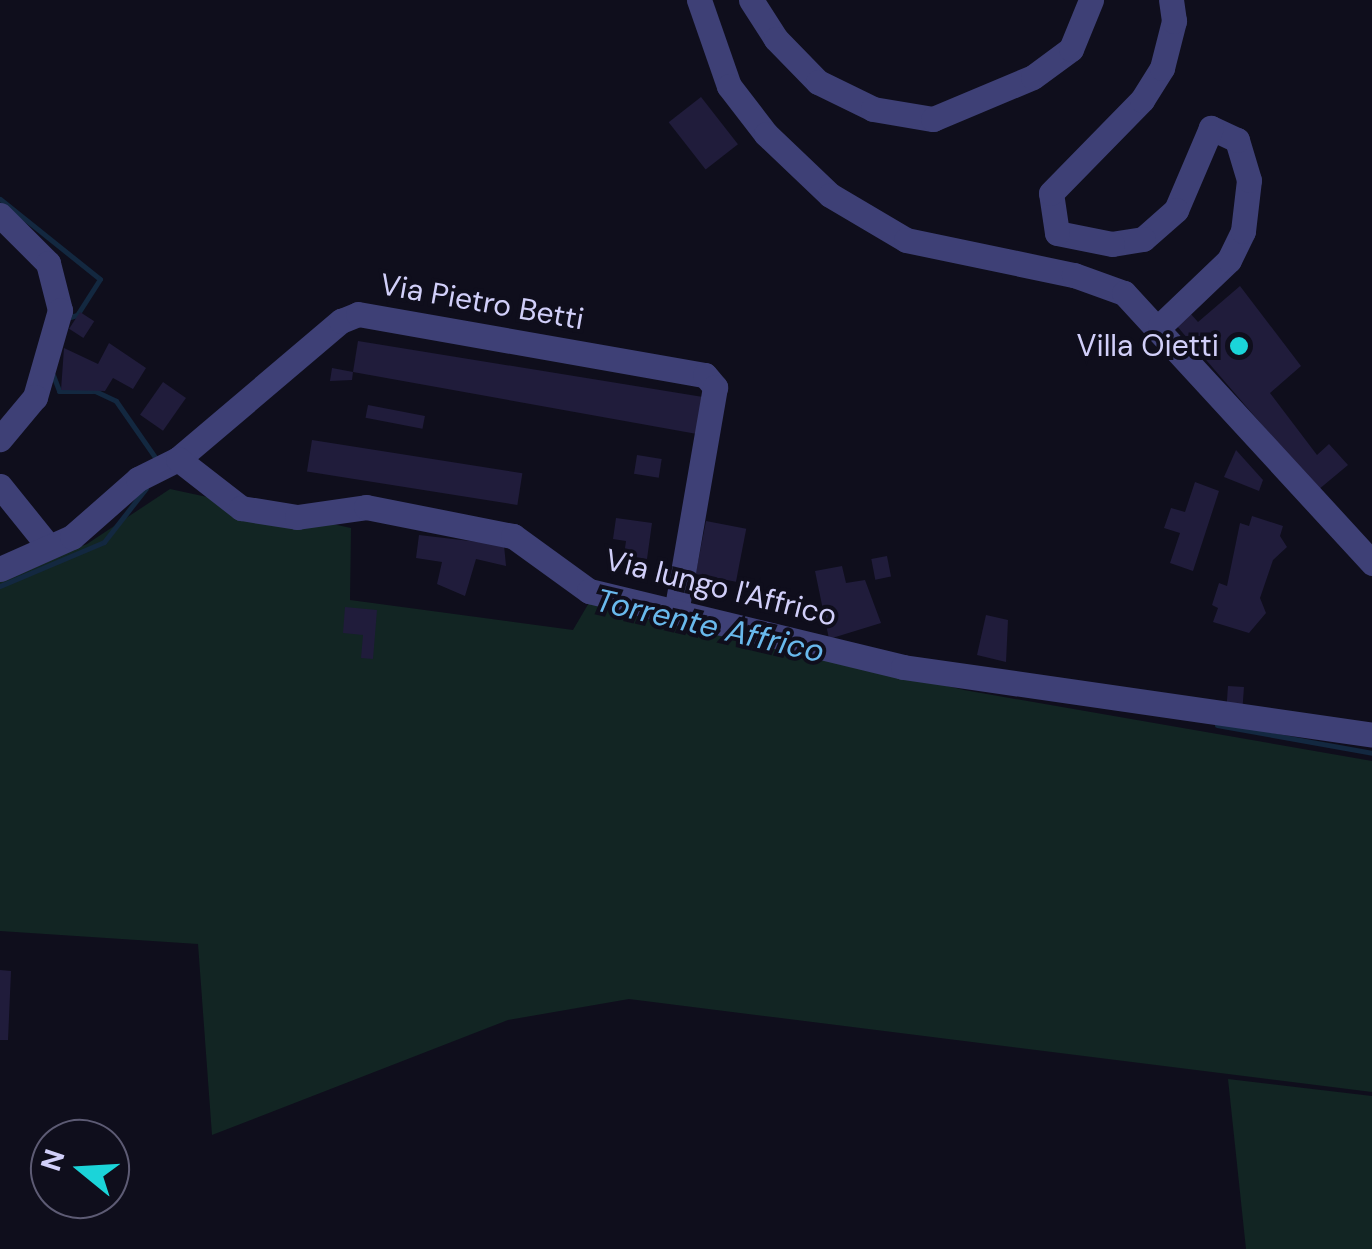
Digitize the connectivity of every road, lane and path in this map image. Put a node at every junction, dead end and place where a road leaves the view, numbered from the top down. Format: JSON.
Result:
{"nodes":[{"id":1,"x":700,"y":0,"type":"edge"},
{"id":2,"x":751,"y":0,"type":"edge"},
{"id":3,"x":1091,"y":0,"type":"edge"},
{"id":4,"x":1171,"y":0,"type":"edge"},
{"id":5,"x":0,"y":215,"type":"edge"},
{"id":6,"x":1160,"y":326,"type":"junction"},
{"id":7,"x":0,"y":439,"type":"edge"},
{"id":8,"x":178,"y":459,"type":"junction"},
{"id":9,"x":0,"y":486,"type":"edge"},
{"id":10,"x":49,"y":547,"type":"junction"},
{"id":11,"x":1372,"y":563,"type":"edge"},
{"id":12,"x":0,"y":569,"type":"edge"},
{"id":13,"x":677,"y":608,"type":"junction"},
{"id":14,"x":1372,"y":734,"type":"edge"}],
"edges":[{"from":1,"to":6,"type":"street"},
{"from":2,"to":3,"type":"street"},
{"from":4,"to":6,"type":"street"},
{"from":5,"to":7,"type":"street"},
{"from":6,"to":11,"type":"street"},
{"from":8,"to":10,"type":"street"},
{"from":8,"to":13,"type":"street","name":"Via lungo l'Affrico"},
{"from":8,"to":13,"type":"street","name":"Via Pietro Betti"},
{"from":9,"to":10,"type":"street"},
{"from":10,"to":12,"type":"street"},
{"from":13,"to":14,"type":"street","name":"Via lungo l'Affrico"}]}
